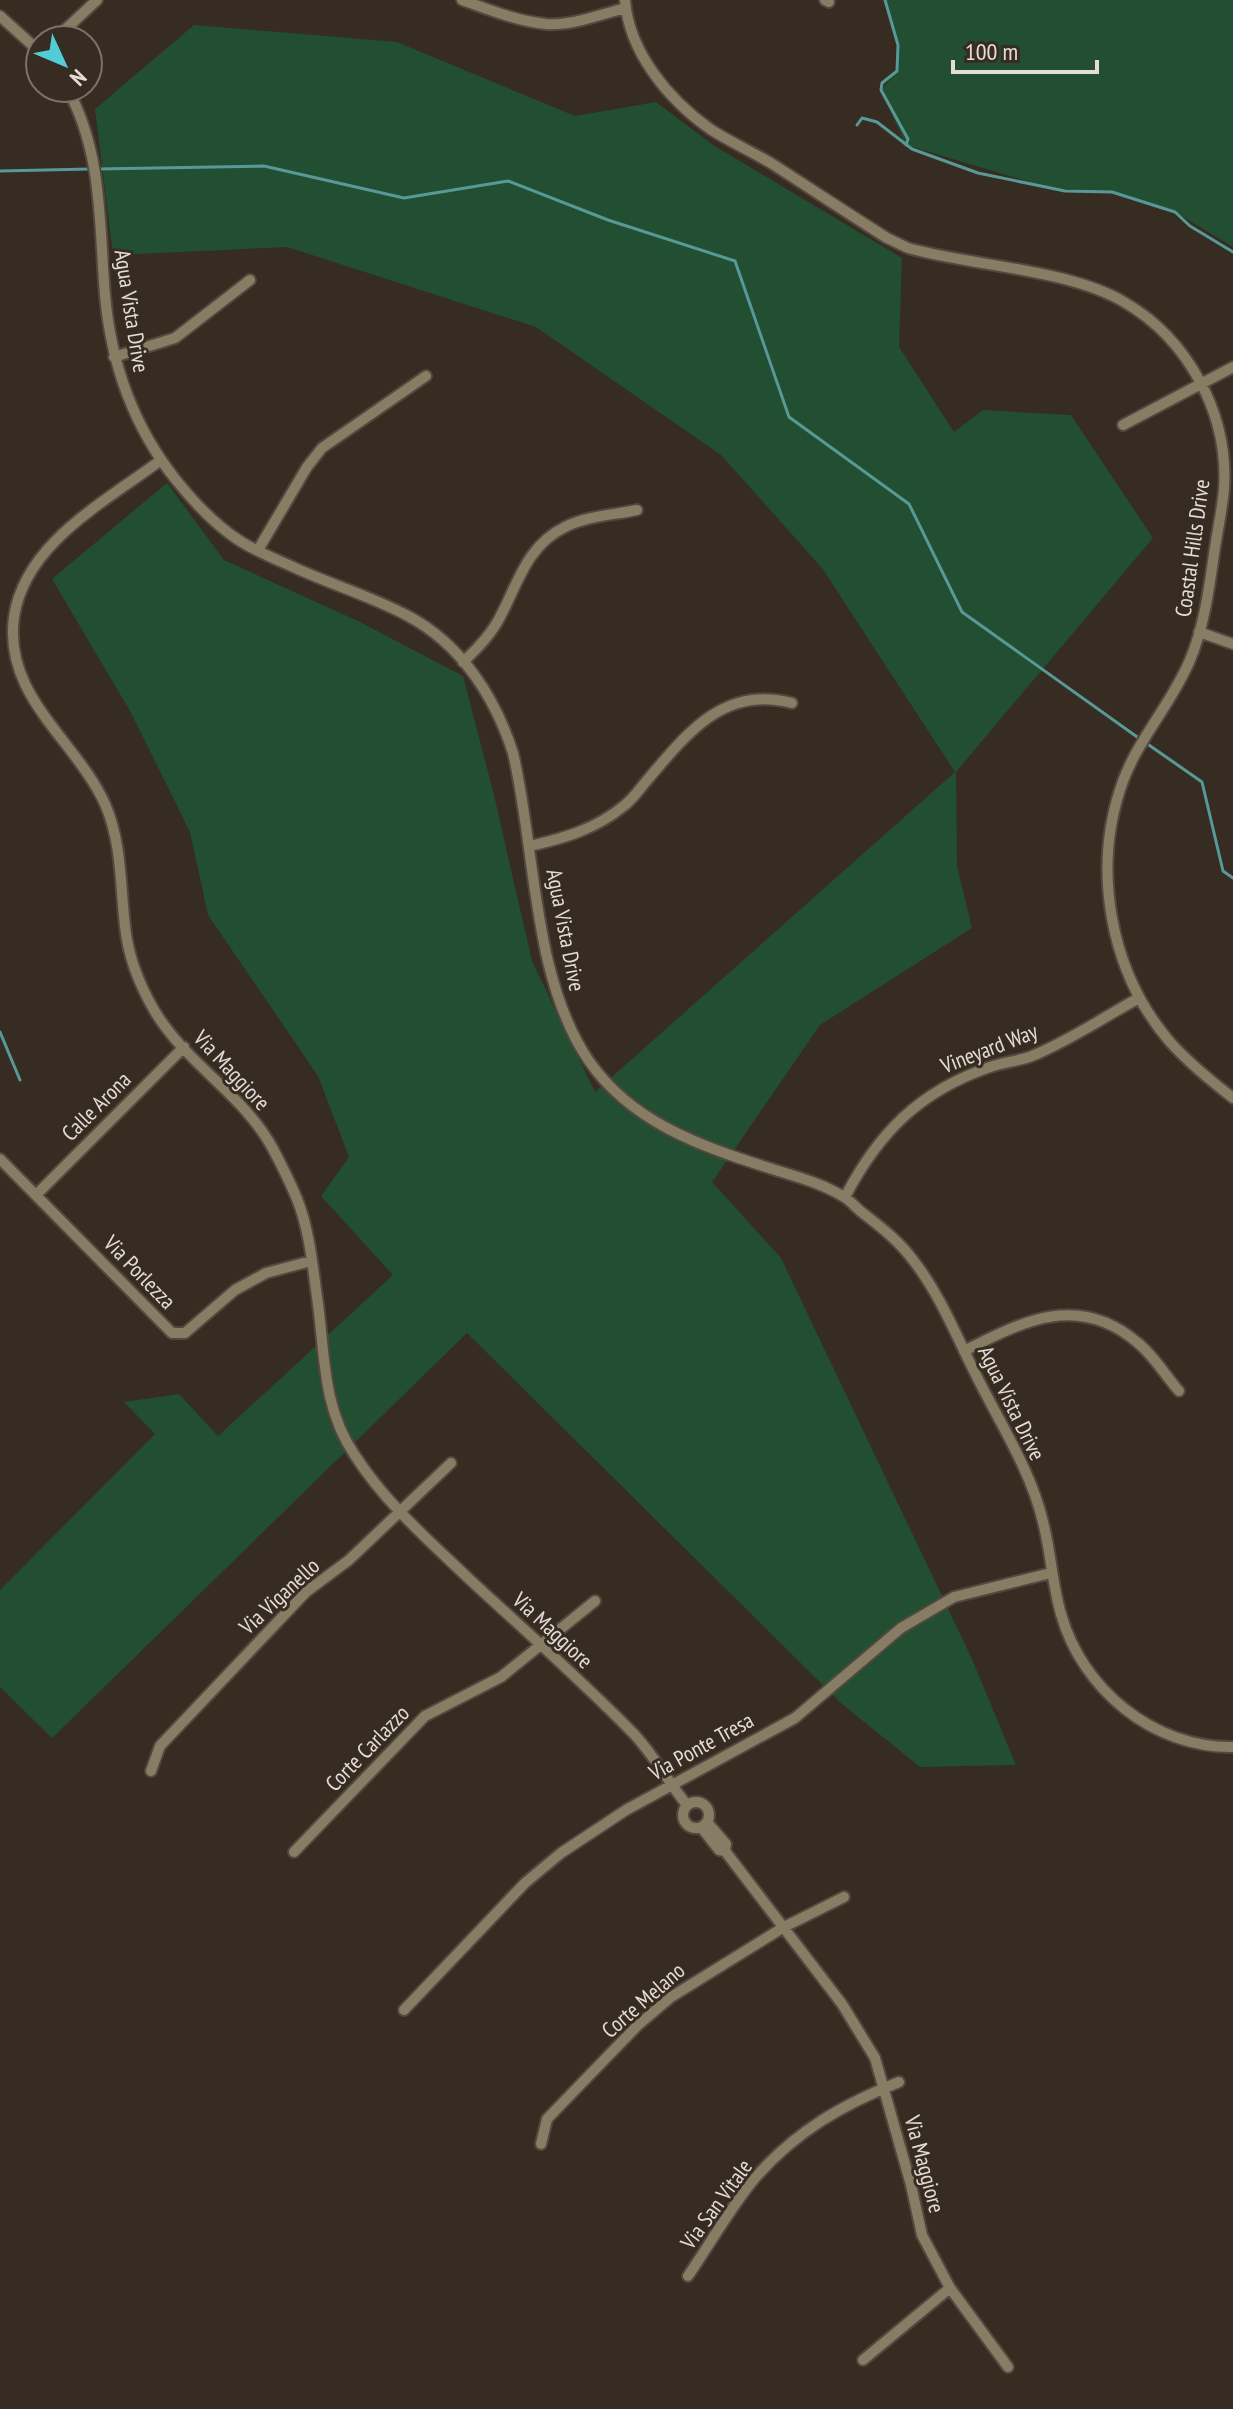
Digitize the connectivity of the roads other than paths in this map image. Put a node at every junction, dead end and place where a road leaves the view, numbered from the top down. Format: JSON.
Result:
{"nodes":[{"id":1,"x":97,"y":0,"type":"edge"},
{"id":2,"x":462,"y":0,"type":"edge"},
{"id":3,"x":625,"y":4,"type":"edge"},
{"id":4,"x":0,"y":16,"type":"edge"},
{"id":5,"x":71,"y":24,"type":"edge"},
{"id":6,"x":24,"y":38,"type":"edge"},
{"id":7,"x":74,"y":104,"type":"edge"},
{"id":8,"x":250,"y":280,"type":"dead end"},
{"id":9,"x":114,"y":357,"type":"junction"},
{"id":10,"x":1233,"y":367,"type":"edge"},
{"id":11,"x":426,"y":376,"type":"dead end"},
{"id":12,"x":1201,"y":384,"type":"junction"},
{"id":13,"x":1123,"y":425,"type":"dead end"},
{"id":14,"x":161,"y":460,"type":"junction"},
{"id":15,"x":637,"y":510,"type":"dead end"},
{"id":16,"x":258,"y":550,"type":"junction"},
{"id":17,"x":1199,"y":632,"type":"junction"},
{"id":18,"x":1233,"y":644,"type":"edge"},
{"id":19,"x":463,"y":662,"type":"junction"},
{"id":20,"x":792,"y":703,"type":"dead end"},
{"id":21,"x":530,"y":846,"type":"junction"},
{"id":22,"x":1139,"y":998,"type":"junction"},
{"id":23,"x":184,"y":1047,"type":"junction"},
{"id":24,"x":1233,"y":1098,"type":"edge"},
{"id":25,"x":0,"y":1159,"type":"edge"},
{"id":26,"x":37,"y":1194,"type":"junction"},
{"id":27,"x":845,"y":1197,"type":"junction"},
{"id":28,"x":311,"y":1261,"type":"junction"},
{"id":29,"x":964,"y":1351,"type":"junction"},
{"id":30,"x":1179,"y":1391,"type":"dead end"},
{"id":31,"x":451,"y":1463,"type":"dead end"},
{"id":32,"x":400,"y":1513,"type":"junction"},
{"id":33,"x":1051,"y":1573,"type":"junction"},
{"id":34,"x":595,"y":1601,"type":"dead end"},
{"id":35,"x":539,"y":1644,"type":"junction"},
{"id":36,"x":1233,"y":1747,"type":"edge"},
{"id":37,"x":151,"y":1771,"type":"dead end"},
{"id":38,"x":671,"y":1785,"type":"junction"},
{"id":39,"x":687,"y":1805,"type":"junction"},
{"id":40,"x":704,"y":1824,"type":"junction"},
{"id":41,"x":294,"y":1852,"type":"dead end"},
{"id":42,"x":844,"y":1897,"type":"dead end"},
{"id":43,"x":784,"y":1927,"type":"junction"},
{"id":44,"x":404,"y":2010,"type":"dead end"},
{"id":45,"x":899,"y":2082,"type":"dead end"},
{"id":46,"x":884,"y":2088,"type":"junction"},
{"id":47,"x":541,"y":2144,"type":"dead end"},
{"id":48,"x":688,"y":2276,"type":"dead end"},
{"id":49,"x":950,"y":2288,"type":"junction"},
{"id":50,"x":863,"y":2360,"type":"dead end"},
{"id":51,"x":1008,"y":2367,"type":"dead end"}],
"edges":[{"from":1,"to":5,"type":"street"},
{"from":2,"to":3,"type":"street"},
{"from":3,"to":12,"type":"street","name":"Coastal Hills Drive"},
{"from":4,"to":6,"type":"street"},
{"from":7,"to":9,"type":"street","name":"Agua Vista Drive"},
{"from":8,"to":9,"type":"street"},
{"from":9,"to":14,"type":"street","name":"Agua Vista Drive"},
{"from":10,"to":12,"type":"street"},
{"from":11,"to":16,"type":"street"},
{"from":12,"to":13,"type":"street"},
{"from":12,"to":17,"type":"street","name":"Coastal Hills Drive"},
{"from":14,"to":16,"type":"street","name":"Agua Vista Drive"},
{"from":14,"to":23,"type":"street","name":"Via Maggiore"},
{"from":15,"to":19,"type":"street"},
{"from":16,"to":19,"type":"street","name":"Agua Vista Drive"},
{"from":17,"to":18,"type":"street"},
{"from":17,"to":22,"type":"street","name":"Coastal Hills Drive"},
{"from":19,"to":21,"type":"street","name":"Agua Vista Drive"},
{"from":20,"to":21,"type":"street"},
{"from":21,"to":27,"type":"street","name":"Agua Vista Drive"},
{"from":22,"to":24,"type":"street","name":"Coastal Hills Drive"},
{"from":22,"to":27,"type":"street","name":"Vineyard Way"},
{"from":23,"to":26,"type":"street","name":"Calle Arona"},
{"from":23,"to":28,"type":"street","name":"Via Maggiore"},
{"from":25,"to":26,"type":"street","name":"Via Porlezza"},
{"from":26,"to":28,"type":"street","name":"Via Porlezza"},
{"from":27,"to":29,"type":"street","name":"Agua Vista Drive"},
{"from":28,"to":32,"type":"street","name":"Via Maggiore"},
{"from":29,"to":30,"type":"street"},
{"from":29,"to":33,"type":"street","name":"Agua Vista Drive"},
{"from":31,"to":32,"type":"street","name":"Via Viganello"},
{"from":32,"to":35,"type":"street","name":"Via Maggiore"},
{"from":32,"to":37,"type":"street","name":"Via Viganello"},
{"from":33,"to":36,"type":"street","name":"Agua Vista Drive"},
{"from":33,"to":38,"type":"street","name":"Via Ponte Tresa"},
{"from":34,"to":35,"type":"street","name":"Corte Carlazzo"},
{"from":35,"to":38,"type":"street","name":"Via Maggiore"},
{"from":35,"to":41,"type":"street","name":"Corte Carlazzo"},
{"from":38,"to":39,"type":"street","name":"Via Maggiore"},
{"from":38,"to":44,"type":"street","name":"Via Ponte Tresa"},
{"from":39,"to":40,"type":"street"},
{"from":39,"to":40,"type":"street"},
{"from":40,"to":43,"type":"street","name":"Via Maggiore"},
{"from":42,"to":43,"type":"street","name":"Corte Melano"},
{"from":43,"to":46,"type":"street","name":"Via Maggiore"},
{"from":43,"to":47,"type":"street","name":"Corte Melano"},
{"from":45,"to":46,"type":"street","name":"Via San Vitale"},
{"from":46,"to":48,"type":"street","name":"Via San Vitale"},
{"from":46,"to":49,"type":"street","name":"Via Maggiore"},
{"from":49,"to":50,"type":"street"},
{"from":49,"to":51,"type":"street","name":"Via Maggiore"}]}
